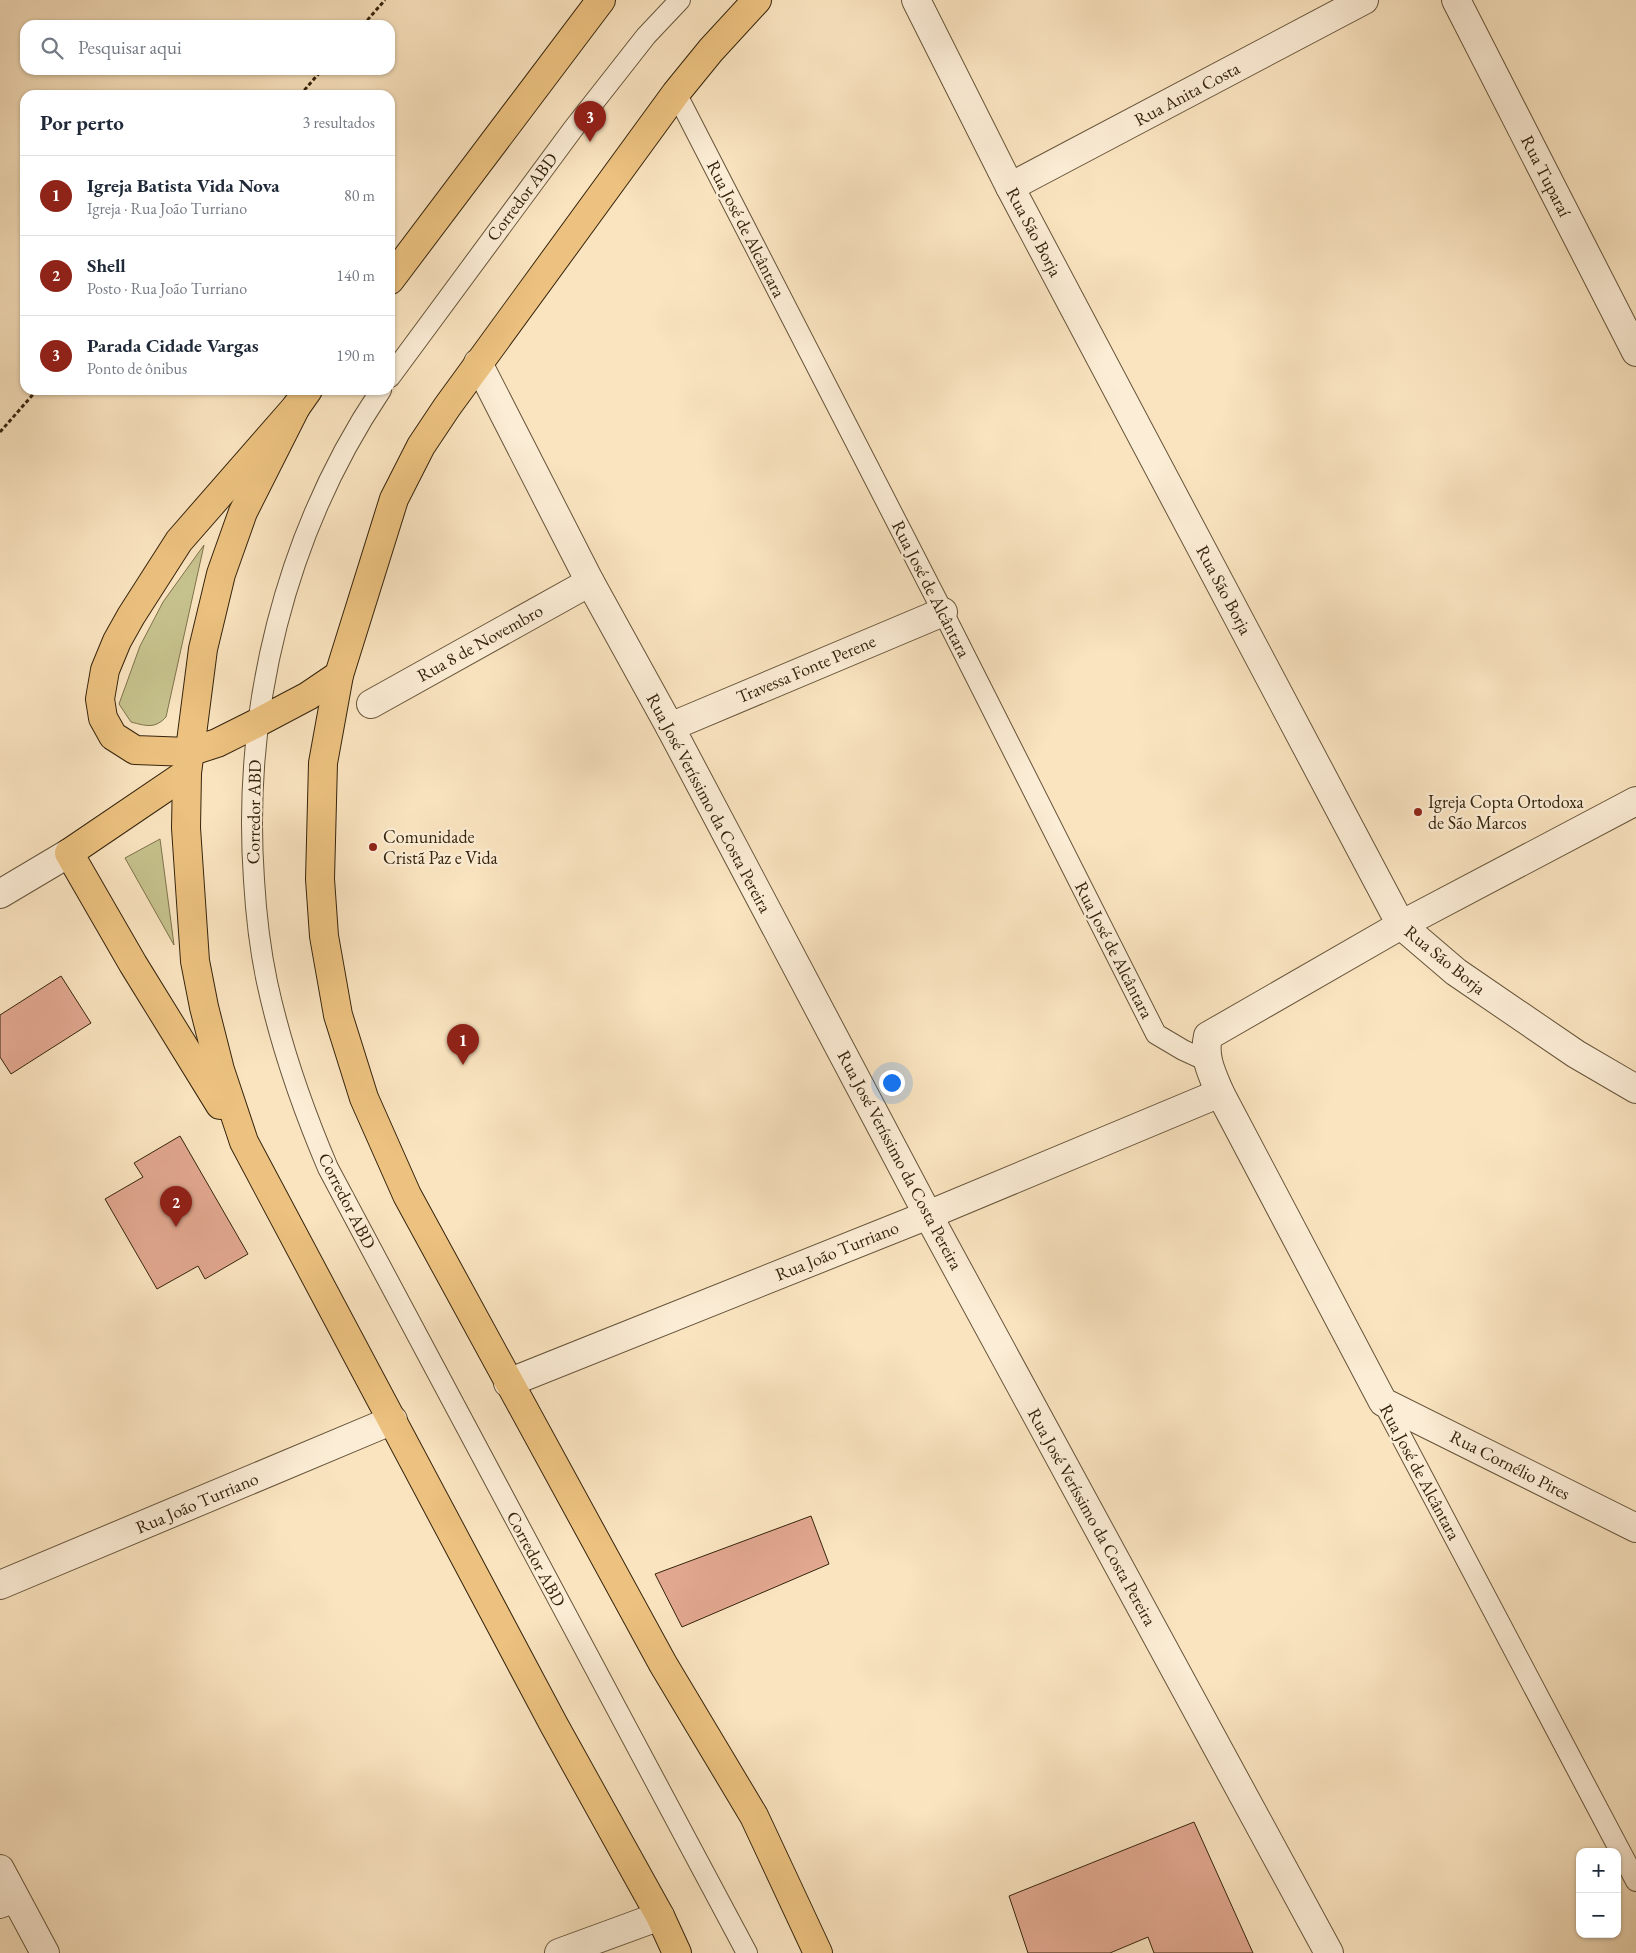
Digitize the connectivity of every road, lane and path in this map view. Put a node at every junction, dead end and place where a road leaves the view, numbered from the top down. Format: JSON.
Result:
{"nodes":[{"id":1,"x":385,"y":0,"type":"edge"},
{"id":2,"x":600,"y":0,"type":"edge"},
{"id":3,"x":680,"y":0,"type":"edge"},
{"id":4,"x":757,"y":0,"type":"edge"},
{"id":5,"x":916,"y":0,"type":"edge"},
{"id":6,"x":1364,"y":0,"type":"edge"},
{"id":7,"x":1456,"y":0,"type":"edge"},
{"id":8,"x":367,"y":20,"type":"edge"},
{"id":9,"x":318,"y":75,"type":"edge"},
{"id":10,"x":304,"y":90,"type":"edge"},
{"id":11,"x":676,"y":93,"type":"junction"},
{"id":12,"x":1010,"y":187,"type":"junction"},
{"id":13,"x":395,"y":273,"type":"edge"},
{"id":14,"x":1636,"y":352,"type":"edge"},
{"id":15,"x":478,"y":363,"type":"junction"},
{"id":16,"x":395,"y":370,"type":"edge"},
{"id":17,"x":33,"y":395,"type":"edge"},
{"id":18,"x":378,"y":395,"type":"edge"},
{"id":19,"x":302,"y":398,"type":"edge"},
{"id":20,"x":0,"y":432,"type":"edge"},
{"id":21,"x":590,"y":582,"type":"junction"},
{"id":22,"x":943,"y":612,"type":"junction"},
{"id":23,"x":339,"y":675,"type":"junction"},
{"id":24,"x":371,"y":704,"type":"dead end"},
{"id":25,"x":257,"y":723,"type":"junction"},
{"id":26,"x":670,"y":727,"type":"junction"},
{"id":27,"x":188,"y":762,"type":"junction"},
{"id":28,"x":1636,"y":801,"type":"edge"},
{"id":29,"x":69,"y":853,"type":"junction"},
{"id":30,"x":0,"y":894,"type":"edge"},
{"id":31,"x":1401,"y":925,"type":"junction"},
{"id":32,"x":1208,"y":1049,"type":"junction"},
{"id":33,"x":1636,"y":1089,"type":"edge"},
{"id":34,"x":1220,"y":1093,"type":"junction"},
{"id":35,"x":244,"y":1142,"type":"junction"},
{"id":36,"x":928,"y":1215,"type":"junction"},
{"id":37,"x":508,"y":1383,"type":"junction"},
{"id":38,"x":1383,"y":1402,"type":"junction"},
{"id":39,"x":393,"y":1420,"type":"junction"},
{"id":40,"x":1636,"y":1528,"type":"edge"},
{"id":41,"x":0,"y":1585,"type":"edge"},
{"id":42,"x":0,"y":1869,"type":"edge"},
{"id":43,"x":1636,"y":1881,"type":"edge"},
{"id":44,"x":9,"y":1905,"type":"edge"},
{"id":45,"x":660,"y":1916,"type":"junction"},
{"id":46,"x":45,"y":1953,"type":"edge"},
{"id":47,"x":559,"y":1953,"type":"edge"},
{"id":48,"x":677,"y":1953,"type":"edge"},
{"id":49,"x":747,"y":1953,"type":"edge"},
{"id":50,"x":818,"y":1953,"type":"edge"},
{"id":51,"x":1329,"y":1953,"type":"edge"}],
"edges":[{"from":1,"to":8,"type":"path"},
{"from":2,"to":13,"type":"main road"},
{"from":3,"to":16,"type":"lane","name":"Corredor ABD"},
{"from":4,"to":11,"type":"main road"},
{"from":5,"to":12,"type":"street","name":"Rua São Borja"},
{"from":6,"to":12,"type":"street","name":"Rua Anita Costa"},
{"from":7,"to":14,"type":"street","name":"Rua Tuparaí"},
{"from":9,"to":10,"type":"path"},
{"from":11,"to":15,"type":"main road"},
{"from":11,"to":22,"type":"lane","name":"Rua José de Alcântara"},
{"from":12,"to":31,"type":"street","name":"Rua São Borja"},
{"from":15,"to":21,"type":"street","name":"Rua José Veríssimo da Costa Pereira"},
{"from":15,"to":23,"type":"main road"},
{"from":17,"to":20,"type":"path"},
{"from":18,"to":25,"type":"lane","name":"Corredor ABD"},
{"from":19,"to":27,"type":"main road"},
{"from":19,"to":27,"type":"main road"},
{"from":21,"to":24,"type":"street","name":"Rua 8 de Novembro"},
{"from":21,"to":26,"type":"street","name":"Rua José Veríssimo da Costa Pereira"},
{"from":22,"to":26,"type":"street","name":"Travessa Fonte Perene"},
{"from":22,"to":32,"type":"lane","name":"Rua José de Alcântara"},
{"from":23,"to":25,"type":"main road"},
{"from":23,"to":37,"type":"main road"},
{"from":25,"to":27,"type":"main road"},
{"from":25,"to":49,"type":"lane","name":"Corredor ABD"},
{"from":26,"to":36,"type":"street","name":"Rua José Veríssimo da Costa Pereira"},
{"from":27,"to":29,"type":"main road"},
{"from":27,"to":35,"type":"main road"},
{"from":28,"to":31,"type":"street"},
{"from":29,"to":30,"type":"street"},
{"from":29,"to":35,"type":"main road"},
{"from":31,"to":32,"type":"street"},
{"from":31,"to":33,"type":"street","name":"Rua São Borja"},
{"from":32,"to":34,"type":"street","name":"Rua José de Alcântara"},
{"from":34,"to":36,"type":"street","name":"Rua João Turriano"},
{"from":34,"to":38,"type":"street","name":"Rua José de Alcântara"},
{"from":35,"to":39,"type":"main road"},
{"from":36,"to":37,"type":"street","name":"Rua João Turriano"},
{"from":36,"to":51,"type":"street","name":"Rua José Veríssimo da Costa Pereira"},
{"from":37,"to":50,"type":"main road"},
{"from":38,"to":40,"type":"street","name":"Rua Cornélio Pires"},
{"from":38,"to":43,"type":"lane","name":"Rua José de Alcântara"},
{"from":39,"to":41,"type":"street","name":"Rua João Turriano"},
{"from":39,"to":45,"type":"main road"},
{"from":42,"to":44,"type":"street"},
{"from":44,"to":46,"type":"street"},
{"from":45,"to":47,"type":"street"},
{"from":45,"to":48,"type":"main road"}]}
